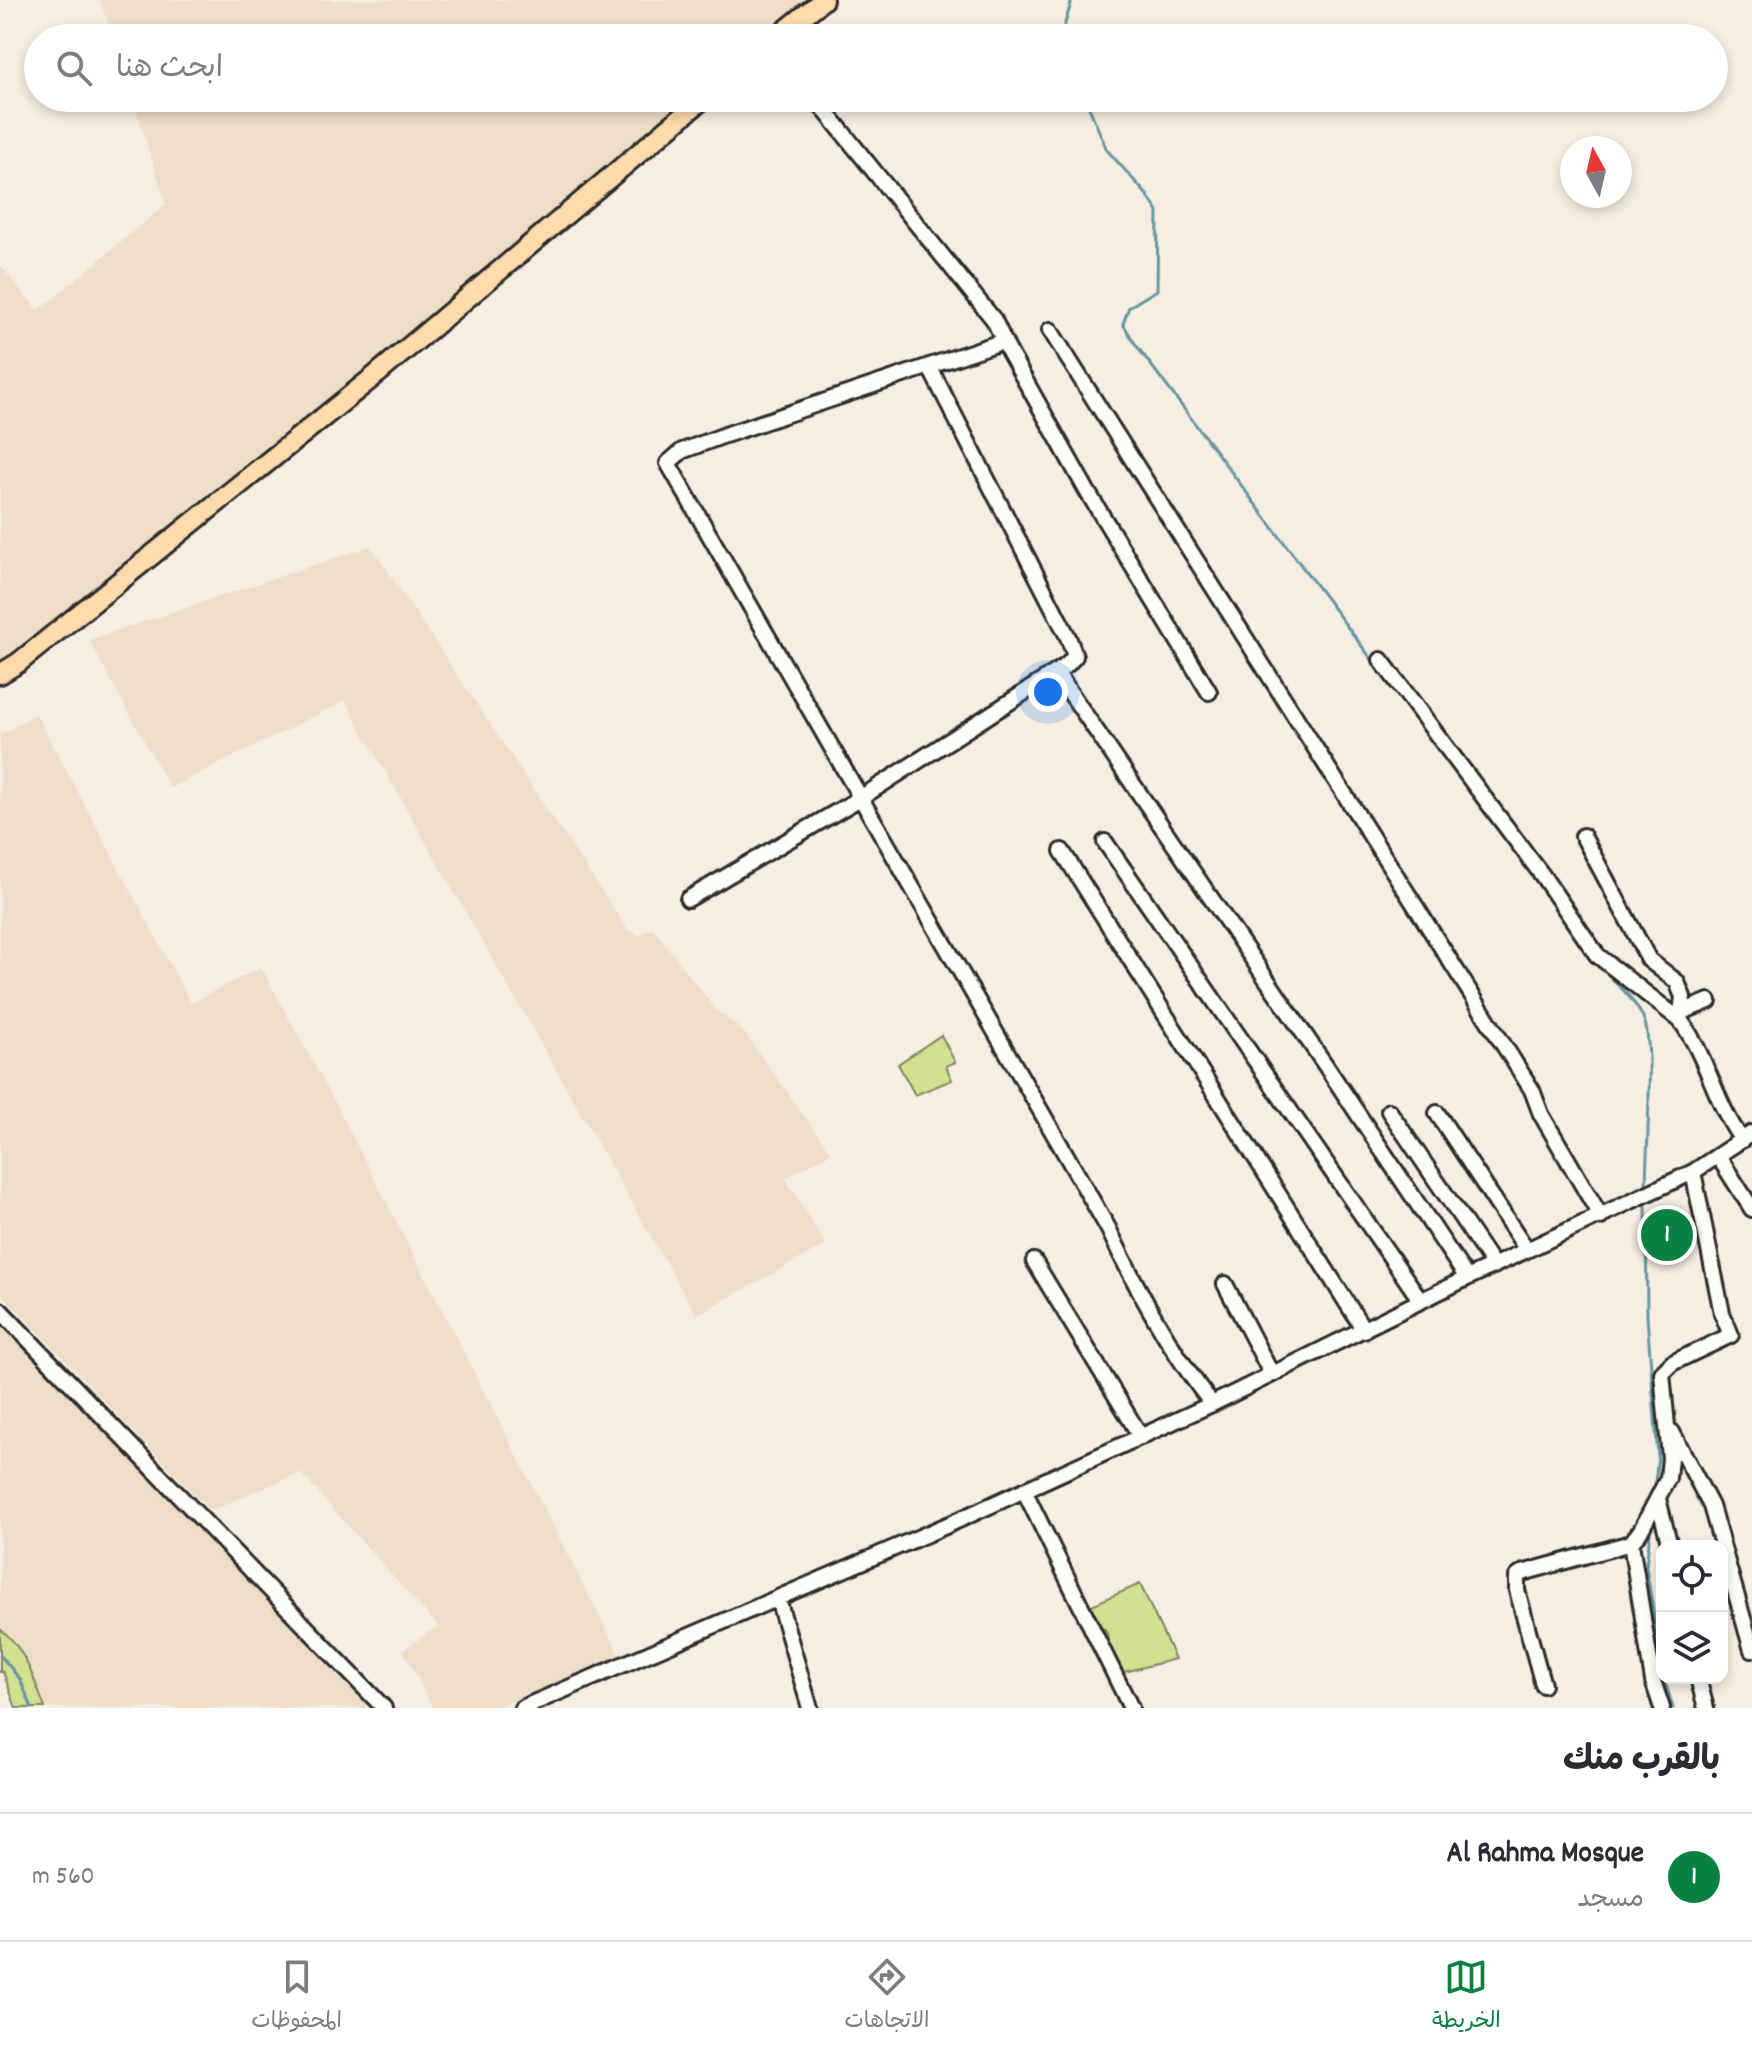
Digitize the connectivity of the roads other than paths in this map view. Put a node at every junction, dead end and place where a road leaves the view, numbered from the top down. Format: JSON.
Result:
{"nodes":[{"id":1,"x":823,"y":0,"type":"edge"},
{"id":2,"x":793,"y":24,"type":"edge"},
{"id":3,"x":687,"y":112,"type":"edge"},
{"id":4,"x":826,"y":112,"type":"edge"},
{"id":5,"x":1050,"y":330,"type":"dead end"},
{"id":6,"x":1004,"y":341,"type":"junction"},
{"id":7,"x":929,"y":366,"type":"junction"},
{"id":8,"x":1381,"y":660,"type":"dead end"},
{"id":9,"x":1056,"y":672,"type":"junction"},
{"id":10,"x":0,"y":674,"type":"edge"},
{"id":11,"x":1209,"y":692,"type":"dead end"},
{"id":12,"x":862,"y":797,"type":"junction"},
{"id":13,"x":1583,"y":836,"type":"dead end"},
{"id":14,"x":1105,"y":842,"type":"dead end"},
{"id":15,"x":1062,"y":851,"type":"dead end"},
{"id":16,"x":688,"y":899,"type":"dead end"},
{"id":17,"x":1709,"y":1001,"type":"dead end"},
{"id":18,"x":1681,"y":1016,"type":"junction"},
{"id":19,"x":1389,"y":1111,"type":"dead end"},
{"id":20,"x":1437,"y":1113,"type":"dead end"},
{"id":21,"x":1747,"y":1136,"type":"edge"},
{"id":22,"x":1718,"y":1156,"type":"junction"},
{"id":23,"x":1693,"y":1172,"type":"junction"},
{"id":24,"x":1752,"y":1209,"type":"edge"},
{"id":25,"x":1601,"y":1217,"type":"junction"},
{"id":26,"x":1527,"y":1250,"type":"junction"},
{"id":27,"x":1034,"y":1261,"type":"dead end"},
{"id":28,"x":1494,"y":1266,"type":"junction"},
{"id":29,"x":1467,"y":1278,"type":"junction"},
{"id":30,"x":1225,"y":1284,"type":"dead end"},
{"id":31,"x":1421,"y":1301,"type":"junction"},
{"id":32,"x":0,"y":1310,"type":"edge"},
{"id":33,"x":1364,"y":1330,"type":"junction"},
{"id":34,"x":1271,"y":1373,"type":"junction"},
{"id":35,"x":1212,"y":1404,"type":"junction"},
{"id":36,"x":1668,"y":1425,"type":"junction"},
{"id":37,"x":1141,"y":1437,"type":"junction"},
{"id":38,"x":1024,"y":1490,"type":"junction"},
{"id":39,"x":1658,"y":1499,"type":"junction"},
{"id":40,"x":1668,"y":1540,"type":"edge"},
{"id":41,"x":1631,"y":1543,"type":"junction"},
{"id":42,"x":778,"y":1599,"type":"junction"},
{"id":43,"x":1752,"y":1650,"type":"edge"},
{"id":44,"x":1700,"y":1684,"type":"edge"},
{"id":45,"x":1543,"y":1685,"type":"dead end"},
{"id":46,"x":384,"y":1708,"type":"edge"},
{"id":47,"x":522,"y":1708,"type":"edge"},
{"id":48,"x":810,"y":1708,"type":"edge"},
{"id":49,"x":1131,"y":1708,"type":"edge"},
{"id":50,"x":1662,"y":1708,"type":"edge"},
{"id":51,"x":1706,"y":1708,"type":"edge"}],
"edges":[{"from":1,"to":2,"type":"main road"},
{"from":3,"to":10,"type":"main road"},
{"from":4,"to":6,"type":"street"},
{"from":5,"to":25,"type":"street"},
{"from":6,"to":7,"type":"street"},
{"from":6,"to":11,"type":"street"},
{"from":7,"to":9,"type":"street"},
{"from":7,"to":12,"type":"street"},
{"from":8,"to":18,"type":"street"},
{"from":9,"to":12,"type":"street"},
{"from":9,"to":29,"type":"street"},
{"from":12,"to":16,"type":"street"},
{"from":12,"to":35,"type":"street"},
{"from":13,"to":18,"type":"street"},
{"from":14,"to":31,"type":"street"},
{"from":15,"to":33,"type":"street"},
{"from":17,"to":18,"type":"street"},
{"from":18,"to":21,"type":"street"},
{"from":19,"to":28,"type":"street"},
{"from":20,"to":26,"type":"street"},
{"from":21,"to":22,"type":"street"},
{"from":22,"to":23,"type":"street"},
{"from":22,"to":24,"type":"street"},
{"from":23,"to":25,"type":"street"},
{"from":23,"to":36,"type":"street"},
{"from":25,"to":26,"type":"street"},
{"from":26,"to":28,"type":"street"},
{"from":27,"to":37,"type":"street"},
{"from":28,"to":29,"type":"street"},
{"from":29,"to":31,"type":"street"},
{"from":30,"to":34,"type":"street"},
{"from":31,"to":33,"type":"street"},
{"from":32,"to":46,"type":"street"},
{"from":33,"to":34,"type":"street"},
{"from":34,"to":35,"type":"street"},
{"from":35,"to":37,"type":"street"},
{"from":36,"to":39,"type":"street"},
{"from":36,"to":43,"type":"street"},
{"from":37,"to":38,"type":"street"},
{"from":38,"to":42,"type":"street"},
{"from":38,"to":49,"type":"street"},
{"from":39,"to":40,"type":"street"},
{"from":39,"to":41,"type":"street"},
{"from":41,"to":45,"type":"street"},
{"from":41,"to":50,"type":"street"},
{"from":42,"to":47,"type":"street"},
{"from":42,"to":48,"type":"street"},
{"from":44,"to":51,"type":"street"}]}
